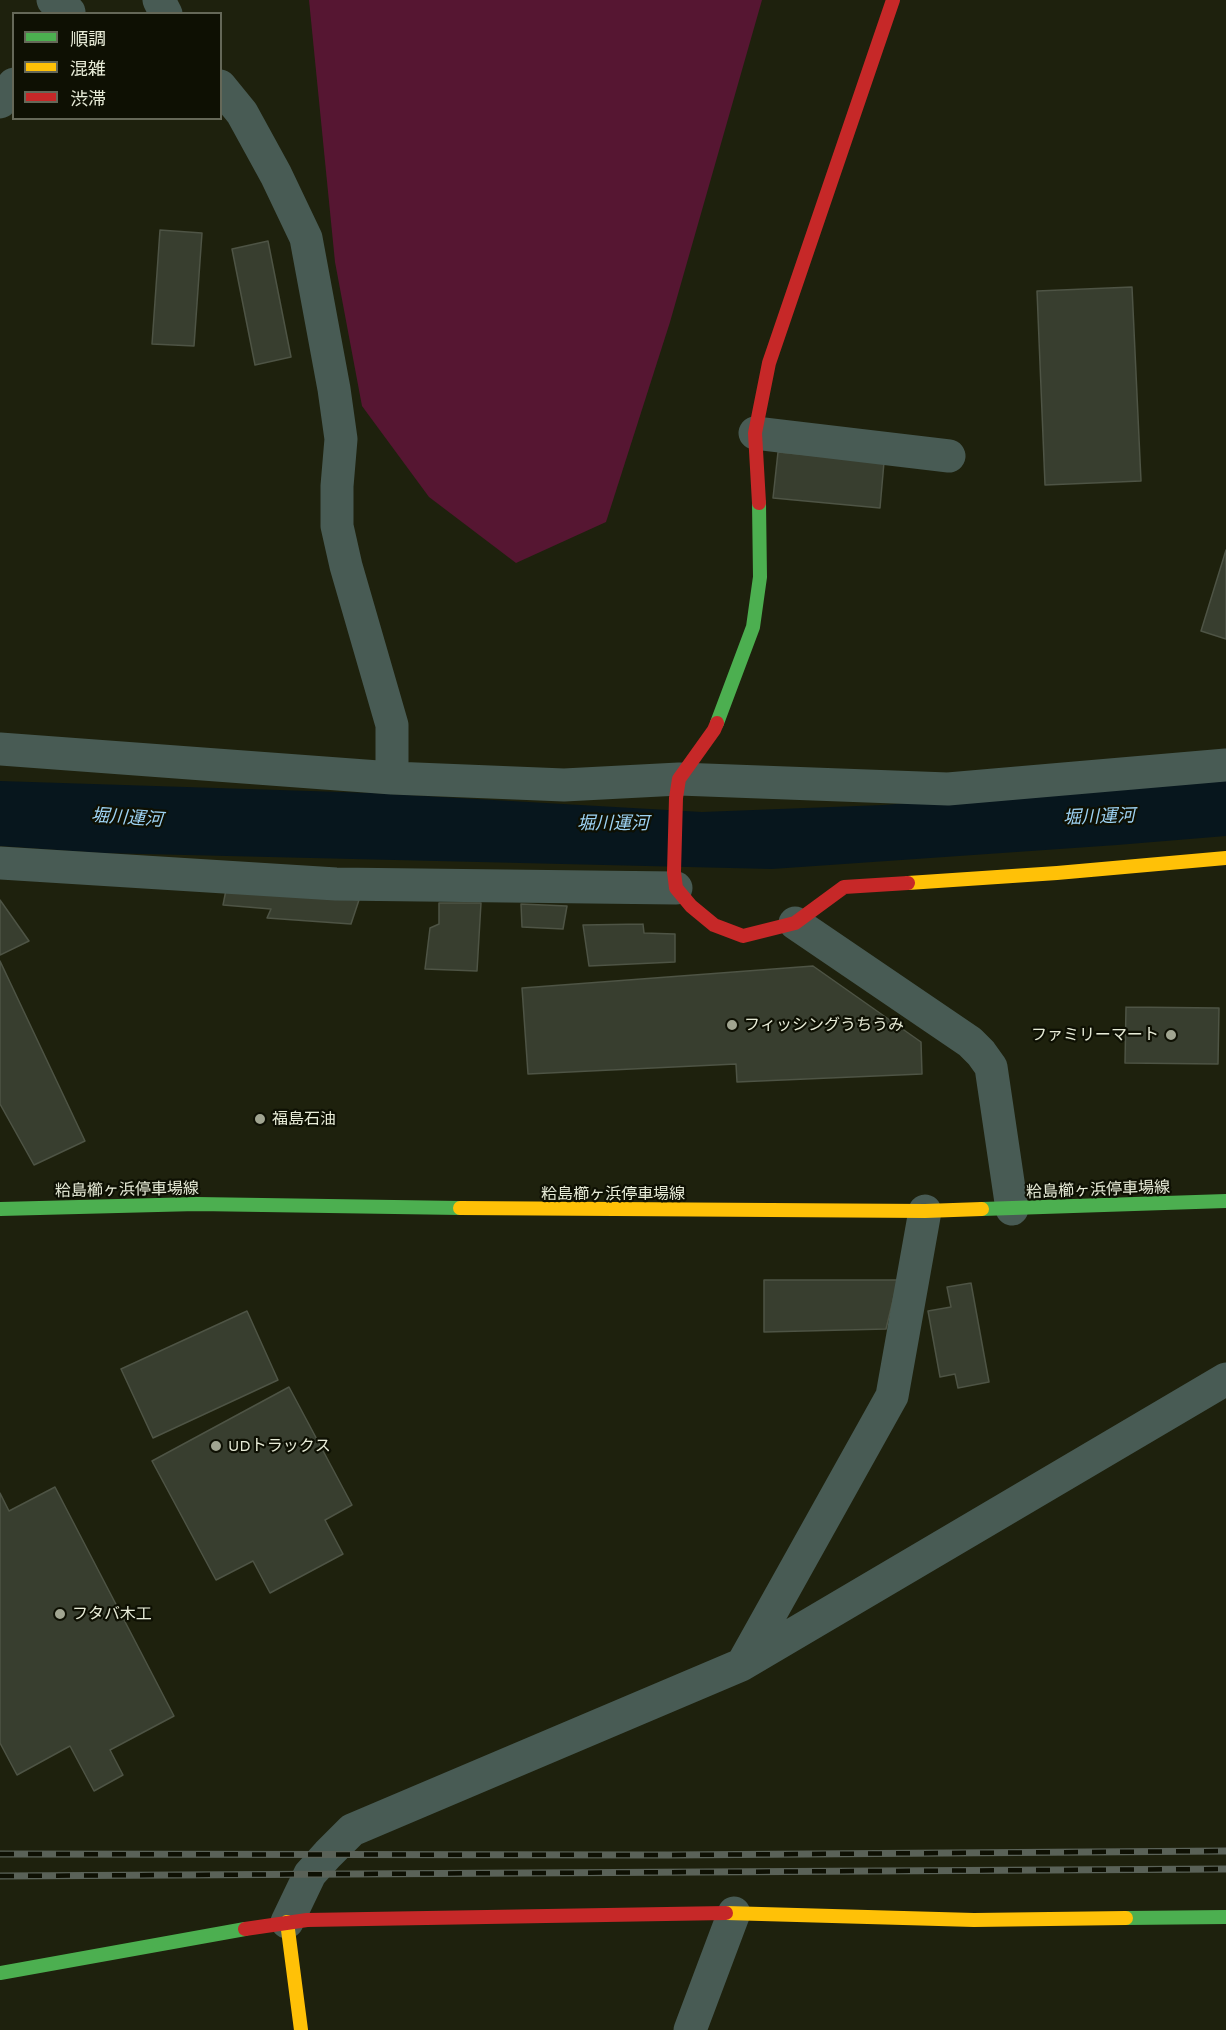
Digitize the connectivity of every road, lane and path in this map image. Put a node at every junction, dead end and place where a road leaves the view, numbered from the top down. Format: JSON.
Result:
{"nodes":[{"id":1,"x":893,"y":0,"type":"edge"},
{"id":2,"x":12,"y":87,"type":"edge"},
{"id":3,"x":222,"y":88,"type":"edge"},
{"id":4,"x":0,"y":102,"type":"edge"},
{"id":5,"x":755,"y":433,"type":"junction"},
{"id":6,"x":949,"y":456,"type":"dead end"},
{"id":7,"x":0,"y":749,"type":"edge"},
{"id":8,"x":1226,"y":765,"type":"edge"},
{"id":9,"x":392,"y":778,"type":"junction"},
{"id":10,"x":677,"y":789,"type":"junction"},
{"id":11,"x":1226,"y":858,"type":"edge"},
{"id":12,"x":0,"y":863,"type":"edge"},
{"id":13,"x":675,"y":880,"type":"junction"},
{"id":14,"x":795,"y":923,"type":"junction"},
{"id":15,"x":1226,"y":1201,"type":"edge"},
{"id":16,"x":0,"y":1209,"type":"edge"},
{"id":17,"x":1012,"y":1209,"type":"junction"},
{"id":18,"x":925,"y":1211,"type":"junction"},
{"id":19,"x":1226,"y":1379,"type":"edge"},
{"id":20,"x":741,"y":1665,"type":"junction"},
{"id":21,"x":734,"y":1913,"type":"junction"},
{"id":22,"x":1226,"y":1917,"type":"edge"},
{"id":23,"x":287,"y":1922,"type":"junction"},
{"id":24,"x":0,"y":1973,"type":"edge"},
{"id":25,"x":301,"y":2030,"type":"edge"},
{"id":26,"x":690,"y":2030,"type":"edge"}],
"edges":[{"from":1,"to":5,"type":"street"},
{"from":2,"to":4,"type":"street"},
{"from":3,"to":9,"type":"street"},
{"from":5,"to":6,"type":"street"},
{"from":5,"to":10,"type":"street"},
{"from":7,"to":9,"type":"street"},
{"from":8,"to":10,"type":"street"},
{"from":9,"to":10,"type":"street"},
{"from":10,"to":13,"type":"street"},
{"from":11,"to":14,"type":"street"},
{"from":12,"to":13,"type":"street"},
{"from":13,"to":14,"type":"street"},
{"from":14,"to":17,"type":"street"},
{"from":15,"to":17,"type":"street","name":"粭島櫛ヶ浜停車場線"},
{"from":16,"to":18,"type":"street","name":"粭島櫛ヶ浜停車場線"},
{"from":17,"to":18,"type":"street","name":"粭島櫛ヶ浜停車場線"},
{"from":18,"to":20,"type":"street"},
{"from":19,"to":20,"type":"street"},
{"from":20,"to":23,"type":"street"},
{"from":21,"to":22,"type":"street"},
{"from":21,"to":23,"type":"street"},
{"from":21,"to":26,"type":"street"},
{"from":23,"to":24,"type":"street"},
{"from":23,"to":25,"type":"street"}]}
